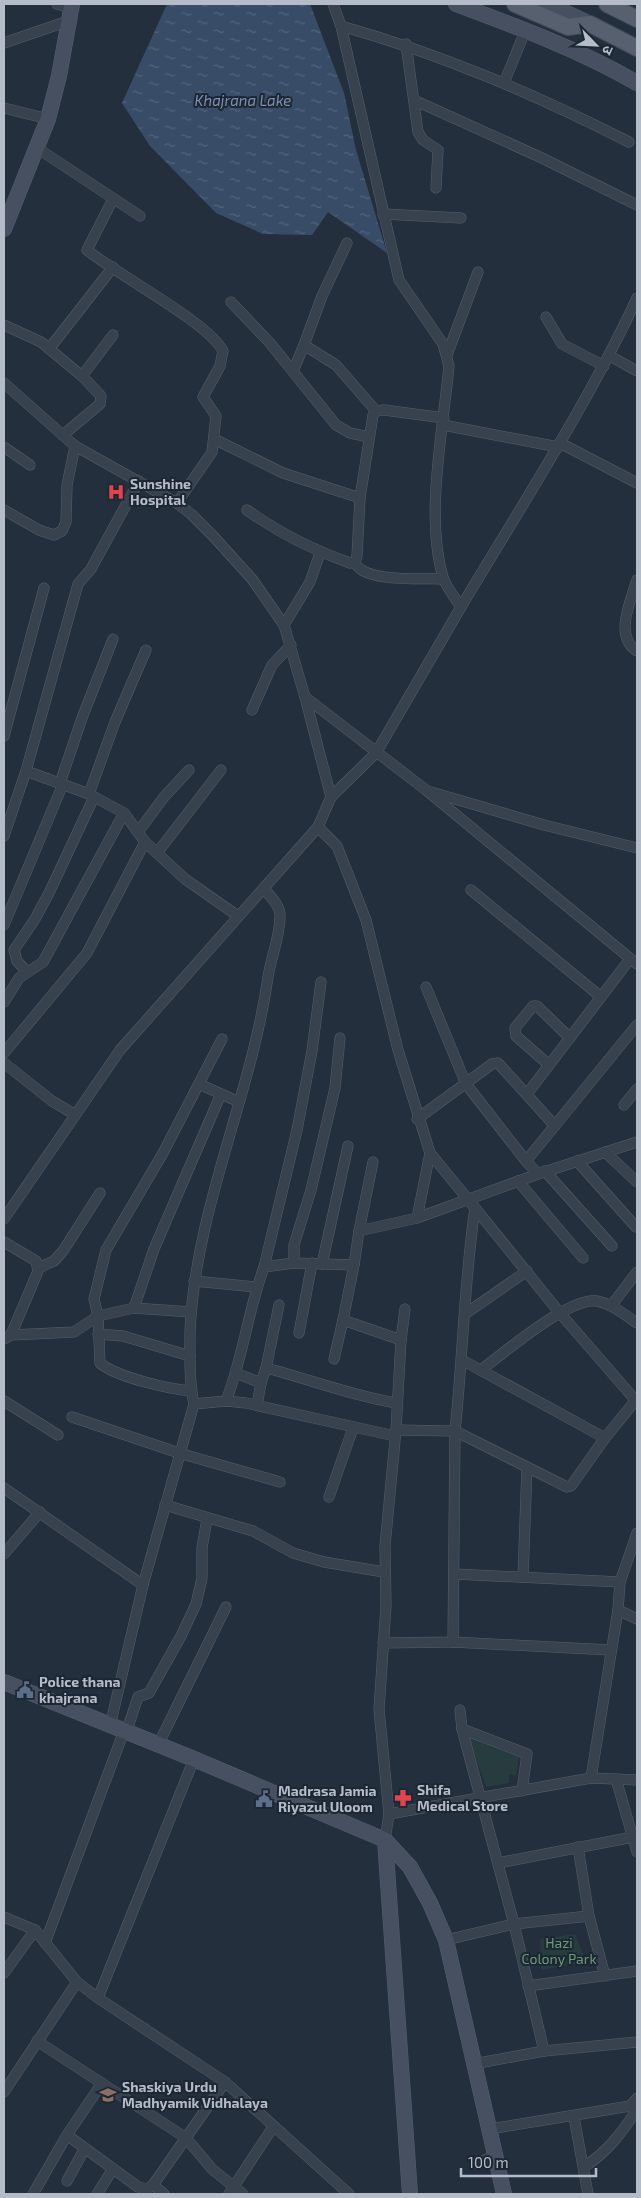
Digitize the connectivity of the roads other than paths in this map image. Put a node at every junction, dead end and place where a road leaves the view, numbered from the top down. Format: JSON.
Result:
{"nodes":[{"id":1,"x":334,"y":4,"type":"edge"},
{"id":2,"x":456,"y":4,"type":"edge"},
{"id":3,"x":548,"y":4,"type":"edge"},
{"id":4,"x":607,"y":4,"type":"edge"},
{"id":5,"x":519,"y":5,"type":"edge"},
{"id":6,"x":67,"y":9,"type":"edge"},
{"id":7,"x":637,"y":19,"type":"edge"},
{"id":8,"x":590,"y":24,"type":"junction"},
{"id":9,"x":341,"y":26,"type":"junction"},
{"id":10,"x":526,"y":29,"type":"junction"},
{"id":11,"x":4,"y":43,"type":"edge"},
{"id":12,"x":406,"y":44,"type":"junction"},
{"id":13,"x":637,"y":48,"type":"edge"},
{"id":14,"x":504,"y":83,"type":"junction"},
{"id":15,"x":637,"y":83,"type":"edge"},
{"id":16,"x":416,"y":101,"type":"junction"},
{"id":17,"x":4,"y":108,"type":"edge"},
{"id":18,"x":48,"y":119,"type":"junction"},
{"id":19,"x":629,"y":142,"type":"dead end"},
{"id":20,"x":37,"y":148,"type":"junction"},
{"id":21,"x":436,"y":188,"type":"dead end"},
{"id":22,"x":114,"y":199,"type":"junction"},
{"id":23,"x":637,"y":205,"type":"edge"},
{"id":24,"x":384,"y":214,"type":"junction"},
{"id":25,"x":140,"y":216,"type":"dead end"},
{"id":26,"x":461,"y":218,"type":"dead end"},
{"id":27,"x":4,"y":229,"type":"edge"},
{"id":28,"x":347,"y":243,"type":"dead end"},
{"id":29,"x":114,"y":267,"type":"junction"},
{"id":30,"x":478,"y":272,"type":"dead end"},
{"id":31,"x":637,"y":298,"type":"edge"},
{"id":32,"x":231,"y":302,"type":"dead end"},
{"id":33,"x":546,"y":317,"type":"dead end"},
{"id":34,"x":4,"y":325,"type":"edge"},
{"id":35,"x":113,"y":335,"type":"dead end"},
{"id":36,"x":304,"y":346,"type":"junction"},
{"id":37,"x":49,"y":349,"type":"junction"},
{"id":38,"x":446,"y":355,"type":"junction"},
{"id":39,"x":610,"y":356,"type":"junction"},
{"id":40,"x":604,"y":366,"type":"junction"},
{"id":41,"x":292,"y":371,"type":"junction"},
{"id":42,"x":637,"y":371,"type":"edge"},
{"id":43,"x":82,"y":376,"type":"junction"},
{"id":44,"x":4,"y":383,"type":"edge"},
{"id":45,"x":376,"y":411,"type":"junction"},
{"id":46,"x":444,"y":422,"type":"junction"},
{"id":47,"x":63,"y":435,"type":"junction"},
{"id":48,"x":369,"y":437,"type":"junction"},
{"id":49,"x":214,"y":439,"type":"junction"},
{"id":50,"x":559,"y":445,"type":"junction"},
{"id":51,"x":75,"y":446,"type":"junction"},
{"id":52,"x":4,"y":447,"type":"edge"},
{"id":53,"x":30,"y":465,"type":"dead end"},
{"id":54,"x":636,"y":480,"type":"edge"},
{"id":55,"x":139,"y":481,"type":"junction"},
{"id":56,"x":360,"y":498,"type":"junction"},
{"id":57,"x":177,"y":503,"type":"junction"},
{"id":58,"x":4,"y":510,"type":"edge"},
{"id":59,"x":247,"y":510,"type":"dead end"},
{"id":60,"x":320,"y":552,"type":"junction"},
{"id":61,"x":355,"y":562,"type":"junction"},
{"id":62,"x":443,"y":579,"type":"junction"},
{"id":63,"x":637,"y":580,"type":"edge"},
{"id":64,"x":44,"y":588,"type":"dead end"},
{"id":65,"x":460,"y":607,"type":"junction"},
{"id":66,"x":284,"y":625,"type":"junction"},
{"id":67,"x":113,"y":639,"type":"dead end"},
{"id":68,"x":291,"y":645,"type":"junction"},
{"id":69,"x":146,"y":650,"type":"dead end"},
{"id":70,"x":637,"y":651,"type":"edge"},
{"id":71,"x":305,"y":697,"type":"junction"},
{"id":72,"x":252,"y":710,"type":"dead end"},
{"id":73,"x":4,"y":736,"type":"edge"},
{"id":74,"x":376,"y":753,"type":"junction"},
{"id":75,"x":190,"y":770,"type":"dead end"},
{"id":76,"x":220,"y":770,"type":"dead end"},
{"id":77,"x":26,"y":771,"type":"junction"},
{"id":78,"x":62,"y":783,"type":"junction"},
{"id":79,"x":426,"y":790,"type":"junction"},
{"id":80,"x":91,"y":796,"type":"junction"},
{"id":81,"x":331,"y":797,"type":"junction"},
{"id":82,"x":124,"y":814,"type":"junction"},
{"id":83,"x":318,"y":827,"type":"junction"},
{"id":84,"x":138,"y":832,"type":"junction"},
{"id":85,"x":4,"y":836,"type":"edge"},
{"id":86,"x":145,"y":842,"type":"junction"},
{"id":87,"x":637,"y":848,"type":"edge"},
{"id":88,"x":157,"y":853,"type":"junction"},
{"id":89,"x":264,"y":888,"type":"junction"},
{"id":90,"x":471,"y":890,"type":"dead end"},
{"id":91,"x":238,"y":916,"type":"junction"},
{"id":92,"x":4,"y":925,"type":"edge"},
{"id":93,"x":634,"y":962,"type":"edge"},
{"id":94,"x":27,"y":972,"type":"junction"},
{"id":95,"x":321,"y":982,"type":"dead end"},
{"id":96,"x":426,"y":987,"type":"dead end"},
{"id":97,"x":601,"y":997,"type":"junction"},
{"id":98,"x":4,"y":1002,"type":"edge"},
{"id":99,"x":637,"y":1025,"type":"edge"},
{"id":100,"x":340,"y":1038,"type":"dead end"},
{"id":101,"x":570,"y":1038,"type":"junction"},
{"id":102,"x":222,"y":1040,"type":"dead end"},
{"id":103,"x":4,"y":1053,"type":"edge"},
{"id":104,"x":4,"y":1063,"type":"edge"},
{"id":105,"x":549,"y":1065,"type":"junction"},
{"id":106,"x":199,"y":1084,"type":"junction"},
{"id":107,"x":466,"y":1084,"type":"junction"},
{"id":108,"x":637,"y":1089,"type":"edge"},
{"id":109,"x":221,"y":1094,"type":"junction"},
{"id":110,"x":527,"y":1094,"type":"junction"},
{"id":111,"x":239,"y":1102,"type":"junction"},
{"id":112,"x":624,"y":1105,"type":"dead end"},
{"id":113,"x":74,"y":1114,"type":"junction"},
{"id":114,"x":417,"y":1119,"type":"junction"},
{"id":115,"x":554,"y":1126,"type":"junction"},
{"id":116,"x":637,"y":1142,"type":"edge"},
{"id":117,"x":348,"y":1146,"type":"dead end"},
{"id":118,"x":605,"y":1152,"type":"junction"},
{"id":119,"x":430,"y":1153,"type":"junction"},
{"id":120,"x":526,"y":1161,"type":"junction"},
{"id":121,"x":577,"y":1161,"type":"junction"},
{"id":122,"x":373,"y":1162,"type":"dead end"},
{"id":123,"x":541,"y":1173,"type":"junction"},
{"id":124,"x":518,"y":1181,"type":"junction"},
{"id":125,"x":637,"y":1182,"type":"edge"},
{"id":126,"x":100,"y":1193,"type":"dead end"},
{"id":127,"x":473,"y":1204,"type":"junction"},
{"id":128,"x":417,"y":1218,"type":"junction"},
{"id":129,"x":4,"y":1219,"type":"edge"},
{"id":130,"x":636,"y":1227,"type":"edge"},
{"id":131,"x":359,"y":1231,"type":"junction"},
{"id":132,"x":4,"y":1242,"type":"edge"},
{"id":133,"x":612,"y":1246,"type":"dead end"},
{"id":134,"x":582,"y":1258,"type":"dead end"},
{"id":135,"x":294,"y":1262,"type":"junction"},
{"id":136,"x":317,"y":1264,"type":"junction"},
{"id":137,"x":354,"y":1265,"type":"junction"},
{"id":138,"x":264,"y":1267,"type":"junction"},
{"id":139,"x":38,"y":1268,"type":"junction"},
{"id":140,"x":526,"y":1271,"type":"junction"},
{"id":141,"x":636,"y":1277,"type":"edge"},
{"id":142,"x":194,"y":1281,"type":"junction"},
{"id":143,"x":257,"y":1287,"type":"junction"},
{"id":144,"x":280,"y":1305,"type":"dead end"},
{"id":145,"x":611,"y":1306,"type":"junction"},
{"id":146,"x":134,"y":1308,"type":"junction"},
{"id":147,"x":405,"y":1309,"type":"dead end"},
{"id":148,"x":191,"y":1312,"type":"junction"},
{"id":149,"x":559,"y":1312,"type":"junction"},
{"id":150,"x":465,"y":1314,"type":"junction"},
{"id":151,"x":98,"y":1316,"type":"junction"},
{"id":152,"x":343,"y":1320,"type":"junction"},
{"id":153,"x":637,"y":1323,"type":"edge"},
{"id":154,"x":298,"y":1333,"type":"dead end"},
{"id":155,"x":98,"y":1334,"type":"junction"},
{"id":156,"x":7,"y":1337,"type":"edge"},
{"id":157,"x":401,"y":1340,"type":"junction"},
{"id":158,"x":190,"y":1356,"type":"junction"},
{"id":159,"x":334,"y":1359,"type":"dead end"},
{"id":160,"x":462,"y":1360,"type":"junction"},
{"id":161,"x":266,"y":1368,"type":"junction"},
{"id":162,"x":482,"y":1370,"type":"junction"},
{"id":163,"x":236,"y":1373,"type":"junction"},
{"id":164,"x":261,"y":1383,"type":"junction"},
{"id":165,"x":191,"y":1391,"type":"junction"},
{"id":166,"x":226,"y":1400,"type":"junction"},
{"id":167,"x":4,"y":1401,"type":"edge"},
{"id":168,"x":636,"y":1401,"type":"edge"},
{"id":169,"x":396,"y":1403,"type":"junction"},
{"id":170,"x":194,"y":1404,"type":"junction"},
{"id":171,"x":257,"y":1405,"type":"junction"},
{"id":172,"x":72,"y":1417,"type":"dead end"},
{"id":173,"x":353,"y":1428,"type":"junction"},
{"id":174,"x":455,"y":1431,"type":"junction"},
{"id":175,"x":395,"y":1433,"type":"junction"},
{"id":176,"x":58,"y":1435,"type":"dead end"},
{"id":177,"x":605,"y":1438,"type":"junction"},
{"id":178,"x":180,"y":1453,"type":"junction"},
{"id":179,"x":527,"y":1467,"type":"junction"},
{"id":180,"x":280,"y":1482,"type":"dead end"},
{"id":181,"x":4,"y":1488,"type":"edge"},
{"id":182,"x":329,"y":1497,"type":"dead end"},
{"id":183,"x":165,"y":1505,"type":"junction"},
{"id":184,"x":40,"y":1512,"type":"junction"},
{"id":185,"x":207,"y":1519,"type":"junction"},
{"id":186,"x":637,"y":1533,"type":"edge"},
{"id":187,"x":4,"y":1554,"type":"edge"},
{"id":188,"x":384,"y":1572,"type":"junction"},
{"id":189,"x":454,"y":1574,"type":"junction"},
{"id":190,"x":523,"y":1577,"type":"junction"},
{"id":191,"x":620,"y":1582,"type":"junction"},
{"id":192,"x":143,"y":1585,"type":"junction"},
{"id":193,"x":226,"y":1607,"type":"dead end"},
{"id":194,"x":618,"y":1610,"type":"junction"},
{"id":195,"x":637,"y":1619,"type":"edge"},
{"id":196,"x":453,"y":1642,"type":"junction"},
{"id":197,"x":383,"y":1643,"type":"junction"},
{"id":198,"x":611,"y":1650,"type":"junction"},
{"id":199,"x":4,"y":1682,"type":"edge"},
{"id":200,"x":460,"y":1710,"type":"dead end"},
{"id":201,"x":462,"y":1729,"type":"junction"},
{"id":202,"x":120,"y":1730,"type":"junction"},
{"id":203,"x":158,"y":1745,"type":"junction"},
{"id":204,"x":194,"y":1759,"type":"junction"},
{"id":205,"x":591,"y":1778,"type":"junction"},
{"id":206,"x":616,"y":1779,"type":"junction"},
{"id":207,"x":637,"y":1780,"type":"edge"},
{"id":208,"x":522,"y":1791,"type":"junction"},
{"id":209,"x":481,"y":1800,"type":"junction"},
{"id":210,"x":389,"y":1814,"type":"junction"},
{"id":211,"x":633,"y":1837,"type":"junction"},
{"id":212,"x":385,"y":1840,"type":"junction"},
{"id":213,"x":578,"y":1847,"type":"junction"},
{"id":214,"x":637,"y":1852,"type":"edge"},
{"id":215,"x":498,"y":1863,"type":"junction"},
{"id":216,"x":588,"y":1916,"type":"junction"},
{"id":217,"x":4,"y":1917,"type":"edge"},
{"id":218,"x":514,"y":1924,"type":"junction"},
{"id":219,"x":35,"y":1930,"type":"junction"},
{"id":220,"x":446,"y":1940,"type":"junction"},
{"id":221,"x":45,"y":1943,"type":"junction"},
{"id":222,"x":637,"y":1971,"type":"edge"},
{"id":223,"x":4,"y":1973,"type":"edge"},
{"id":224,"x":605,"y":1976,"type":"junction"},
{"id":225,"x":77,"y":1982,"type":"junction"},
{"id":226,"x":528,"y":1986,"type":"junction"},
{"id":227,"x":98,"y":1998,"type":"junction"},
{"id":228,"x":37,"y":2041,"type":"junction"},
{"id":229,"x":637,"y":2042,"type":"edge"},
{"id":230,"x":544,"y":2051,"type":"junction"},
{"id":231,"x":473,"y":2064,"type":"junction"},
{"id":232,"x":225,"y":2082,"type":"junction"},
{"id":233,"x":102,"y":2083,"type":"junction"},
{"id":234,"x":5,"y":2085,"type":"edge"},
{"id":235,"x":635,"y":2107,"type":"edge"},
{"id":236,"x":574,"y":2117,"type":"junction"},
{"id":237,"x":273,"y":2127,"type":"junction"},
{"id":238,"x":490,"y":2129,"type":"junction"},
{"id":239,"x":67,"y":2134,"type":"junction"},
{"id":240,"x":186,"y":2138,"type":"junction"},
{"id":241,"x":86,"y":2148,"type":"junction"},
{"id":242,"x":494,"y":2156,"type":"junction"},
{"id":243,"x":475,"y":2164,"type":"dead end"},
{"id":244,"x":584,"y":2167,"type":"junction"},
{"id":245,"x":113,"y":2169,"type":"junction"},
{"id":246,"x":67,"y":2181,"type":"dead end"},
{"id":247,"x":153,"y":2185,"type":"junction"},
{"id":248,"x":232,"y":2190,"type":"edge"},
{"id":249,"x":33,"y":2194,"type":"edge"},
{"id":250,"x":97,"y":2194,"type":"edge"},
{"id":251,"x":164,"y":2194,"type":"edge"},
{"id":252,"x":244,"y":2194,"type":"edge"},
{"id":253,"x":349,"y":2194,"type":"edge"},
{"id":254,"x":410,"y":2194,"type":"edge"},
{"id":255,"x":504,"y":2194,"type":"edge"},
{"id":256,"x":588,"y":2194,"type":"edge"}],
"edges":[{"from":1,"to":9,"type":"street"},
{"from":2,"to":10,"type":"main road"},
{"from":3,"to":8,"type":"main road"},
{"from":4,"to":7,"type":"main road"},
{"from":5,"to":8,"type":"main road"},
{"from":6,"to":11,"type":"street"},
{"from":6,"to":18,"type":"main road"},
{"from":8,"to":13,"type":"main road"},
{"from":9,"to":12,"type":"street"},
{"from":9,"to":24,"type":"street"},
{"from":10,"to":14,"type":"street"},
{"from":10,"to":15,"type":"main road"},
{"from":12,"to":14,"type":"street"},
{"from":12,"to":16,"type":"street"},
{"from":14,"to":19,"type":"street"},
{"from":16,"to":21,"type":"street"},
{"from":16,"to":23,"type":"street"},
{"from":17,"to":18,"type":"street"},
{"from":18,"to":20,"type":"main road"},
{"from":20,"to":22,"type":"street"},
{"from":20,"to":27,"type":"main road"},
{"from":22,"to":25,"type":"street"},
{"from":22,"to":29,"type":"street"},
{"from":24,"to":26,"type":"street"},
{"from":24,"to":38,"type":"street"},
{"from":28,"to":36,"type":"street"},
{"from":29,"to":37,"type":"street"},
{"from":29,"to":49,"type":"street"},
{"from":30,"to":38,"type":"street"},
{"from":31,"to":39,"type":"street"},
{"from":32,"to":41,"type":"street"},
{"from":33,"to":40,"type":"street"},
{"from":34,"to":37,"type":"street"},
{"from":35,"to":43,"type":"street"},
{"from":36,"to":41,"type":"street"},
{"from":36,"to":45,"type":"street"},
{"from":37,"to":43,"type":"street"},
{"from":38,"to":46,"type":"street"},
{"from":39,"to":40,"type":"street"},
{"from":39,"to":42,"type":"street"},
{"from":40,"to":50,"type":"street"},
{"from":41,"to":48,"type":"street"},
{"from":43,"to":47,"type":"street"},
{"from":44,"to":47,"type":"street"},
{"from":45,"to":46,"type":"street"},
{"from":45,"to":48,"type":"street"},
{"from":46,"to":50,"type":"street"},
{"from":46,"to":62,"type":"street"},
{"from":47,"to":51,"type":"street"},
{"from":48,"to":56,"type":"street"},
{"from":49,"to":56,"type":"street"},
{"from":49,"to":57,"type":"street"},
{"from":50,"to":54,"type":"street"},
{"from":50,"to":65,"type":"street"},
{"from":51,"to":55,"type":"street"},
{"from":51,"to":58,"type":"street"},
{"from":52,"to":53,"type":"street"},
{"from":55,"to":57,"type":"street"},
{"from":55,"to":77,"type":"street"},
{"from":56,"to":61,"type":"street"},
{"from":57,"to":66,"type":"street"},
{"from":59,"to":60,"type":"street"},
{"from":60,"to":61,"type":"street"},
{"from":60,"to":66,"type":"street"},
{"from":61,"to":62,"type":"street"},
{"from":62,"to":65,"type":"street"},
{"from":63,"to":70,"type":"street"},
{"from":64,"to":73,"type":"street"},
{"from":65,"to":74,"type":"street"},
{"from":66,"to":68,"type":"street"},
{"from":67,"to":78,"type":"street"},
{"from":68,"to":71,"type":"street"},
{"from":68,"to":72,"type":"street"},
{"from":69,"to":80,"type":"street"},
{"from":71,"to":74,"type":"street"},
{"from":71,"to":81,"type":"street"},
{"from":74,"to":79,"type":"street"},
{"from":74,"to":81,"type":"street"},
{"from":75,"to":84,"type":"street"},
{"from":76,"to":88,"type":"street"},
{"from":77,"to":78,"type":"street"},
{"from":77,"to":85,"type":"street"},
{"from":78,"to":80,"type":"street"},
{"from":78,"to":92,"type":"street"},
{"from":79,"to":87,"type":"street"},
{"from":79,"to":93,"type":"street"},
{"from":80,"to":82,"type":"street"},
{"from":80,"to":94,"type":"street"},
{"from":81,"to":83,"type":"street"},
{"from":82,"to":84,"type":"street"},
{"from":82,"to":94,"type":"street"},
{"from":83,"to":89,"type":"street"},
{"from":83,"to":114,"type":"street"},
{"from":84,"to":86,"type":"street"},
{"from":86,"to":88,"type":"street"},
{"from":86,"to":103,"type":"street"},
{"from":88,"to":91,"type":"street"},
{"from":89,"to":91,"type":"street"},
{"from":89,"to":111,"type":"street"},
{"from":90,"to":97,"type":"street"},
{"from":91,"to":113,"type":"street"},
{"from":93,"to":97,"type":"street"},
{"from":94,"to":98,"type":"street"},
{"from":95,"to":138,"type":"street"},
{"from":96,"to":107,"type":"street"},
{"from":97,"to":101,"type":"street"},
{"from":99,"to":115,"type":"street"},
{"from":100,"to":135,"type":"street"},
{"from":101,"to":105,"type":"street"},
{"from":101,"to":105,"type":"street"},
{"from":102,"to":106,"type":"street"},
{"from":104,"to":113,"type":"street"},
{"from":105,"to":110,"type":"street"},
{"from":106,"to":109,"type":"street"},
{"from":106,"to":151,"type":"street"},
{"from":107,"to":110,"type":"street"},
{"from":107,"to":114,"type":"street"},
{"from":107,"to":120,"type":"street"},
{"from":108,"to":112,"type":"street"},
{"from":109,"to":111,"type":"street"},
{"from":109,"to":146,"type":"street"},
{"from":110,"to":115,"type":"street"},
{"from":111,"to":142,"type":"street"},
{"from":113,"to":129,"type":"street"},
{"from":114,"to":119,"type":"street"},
{"from":115,"to":120,"type":"street"},
{"from":116,"to":118,"type":"street"},
{"from":117,"to":136,"type":"street"},
{"from":118,"to":121,"type":"street"},
{"from":118,"to":125,"type":"street"},
{"from":119,"to":127,"type":"street"},
{"from":119,"to":128,"type":"street"},
{"from":120,"to":123,"type":"street"},
{"from":121,"to":123,"type":"street"},
{"from":121,"to":130,"type":"street"},
{"from":122,"to":131,"type":"street"},
{"from":123,"to":124,"type":"street"},
{"from":123,"to":133,"type":"street"},
{"from":124,"to":127,"type":"street"},
{"from":124,"to":134,"type":"street"},
{"from":126,"to":139,"type":"street"},
{"from":127,"to":128,"type":"street"},
{"from":127,"to":140,"type":"street"},
{"from":127,"to":150,"type":"street"},
{"from":128,"to":131,"type":"street"},
{"from":131,"to":137,"type":"street"},
{"from":132,"to":139,"type":"street"},
{"from":135,"to":136,"type":"street"},
{"from":135,"to":138,"type":"street"},
{"from":136,"to":137,"type":"street"},
{"from":136,"to":154,"type":"street"},
{"from":137,"to":152,"type":"street"},
{"from":138,"to":143,"type":"street"},
{"from":139,"to":156,"type":"street"},
{"from":140,"to":149,"type":"street"},
{"from":140,"to":150,"type":"street"},
{"from":141,"to":145,"type":"street"},
{"from":142,"to":143,"type":"street"},
{"from":142,"to":148,"type":"street"},
{"from":143,"to":163,"type":"street"},
{"from":144,"to":161,"type":"street"},
{"from":145,"to":149,"type":"street"},
{"from":145,"to":153,"type":"street"},
{"from":146,"to":148,"type":"street"},
{"from":146,"to":151,"type":"street"},
{"from":147,"to":157,"type":"street"},
{"from":148,"to":158,"type":"street"},
{"from":149,"to":162,"type":"street"},
{"from":149,"to":168,"type":"street"},
{"from":150,"to":160,"type":"street"},
{"from":151,"to":155,"type":"street"},
{"from":151,"to":156,"type":"street"},
{"from":152,"to":157,"type":"street"},
{"from":152,"to":159,"type":"street"},
{"from":155,"to":158,"type":"street"},
{"from":155,"to":165,"type":"street"},
{"from":157,"to":169,"type":"street"},
{"from":158,"to":165,"type":"street"},
{"from":160,"to":162,"type":"street"},
{"from":160,"to":174,"type":"street"},
{"from":161,"to":164,"type":"street"},
{"from":161,"to":169,"type":"street"},
{"from":162,"to":177,"type":"street"},
{"from":163,"to":164,"type":"street"},
{"from":163,"to":166,"type":"street"},
{"from":164,"to":171,"type":"street"},
{"from":165,"to":170,"type":"street"},
{"from":166,"to":170,"type":"street"},
{"from":166,"to":171,"type":"street"},
{"from":167,"to":176,"type":"street"},
{"from":168,"to":177,"type":"street"},
{"from":169,"to":175,"type":"street"},
{"from":170,"to":178,"type":"street"},
{"from":171,"to":173,"type":"street"},
{"from":172,"to":178,"type":"street"},
{"from":173,"to":175,"type":"street"},
{"from":173,"to":182,"type":"street"},
{"from":174,"to":175,"type":"street"},
{"from":174,"to":179,"type":"street"},
{"from":174,"to":189,"type":"street"},
{"from":175,"to":188,"type":"street"},
{"from":177,"to":179,"type":"street"},
{"from":178,"to":180,"type":"street"},
{"from":178,"to":183,"type":"street"},
{"from":179,"to":190,"type":"street"},
{"from":181,"to":184,"type":"street"},
{"from":183,"to":185,"type":"street"},
{"from":183,"to":192,"type":"street"},
{"from":184,"to":187,"type":"street"},
{"from":184,"to":192,"type":"street"},
{"from":185,"to":188,"type":"street"},
{"from":185,"to":202,"type":"street"},
{"from":186,"to":191,"type":"street"},
{"from":188,"to":197,"type":"street"},
{"from":189,"to":190,"type":"street"},
{"from":189,"to":196,"type":"street"},
{"from":190,"to":191,"type":"street"},
{"from":191,"to":194,"type":"street"},
{"from":192,"to":202,"type":"street"},
{"from":193,"to":203,"type":"street"},
{"from":194,"to":195,"type":"street"},
{"from":194,"to":198,"type":"street"},
{"from":196,"to":197,"type":"street"},
{"from":196,"to":198,"type":"street"},
{"from":197,"to":210,"type":"street"},
{"from":198,"to":205,"type":"street"},
{"from":199,"to":202,"type":"main road"},
{"from":200,"to":201,"type":"street"},
{"from":201,"to":208,"type":"street"},
{"from":201,"to":209,"type":"street"},
{"from":202,"to":203,"type":"main road"},
{"from":202,"to":221,"type":"street"},
{"from":203,"to":204,"type":"main road"},
{"from":204,"to":212,"type":"main road"},
{"from":204,"to":227,"type":"street"},
{"from":205,"to":206,"type":"street"},
{"from":205,"to":208,"type":"street"},
{"from":206,"to":207,"type":"street"},
{"from":206,"to":211,"type":"street"},
{"from":208,"to":209,"type":"street"},
{"from":209,"to":210,"type":"street"},
{"from":209,"to":215,"type":"street"},
{"from":210,"to":212,"type":"street"},
{"from":211,"to":213,"type":"street"},
{"from":211,"to":214,"type":"street"},
{"from":212,"to":220,"type":"main road"},
{"from":212,"to":254,"type":"main road"},
{"from":213,"to":215,"type":"street"},
{"from":213,"to":216,"type":"street"},
{"from":215,"to":218,"type":"street"},
{"from":216,"to":218,"type":"street"},
{"from":216,"to":224,"type":"street"},
{"from":217,"to":219,"type":"street"},
{"from":218,"to":220,"type":"street"},
{"from":218,"to":226,"type":"street"},
{"from":219,"to":221,"type":"street"},
{"from":219,"to":223,"type":"street"},
{"from":220,"to":231,"type":"main road"},
{"from":221,"to":225,"type":"street"},
{"from":222,"to":224,"type":"street"},
{"from":224,"to":226,"type":"street"},
{"from":225,"to":227,"type":"street"},
{"from":225,"to":228,"type":"street"},
{"from":226,"to":230,"type":"street"},
{"from":227,"to":232,"type":"street"},
{"from":228,"to":233,"type":"street"},
{"from":228,"to":234,"type":"street"},
{"from":229,"to":230,"type":"street"},
{"from":230,"to":231,"type":"street"},
{"from":231,"to":238,"type":"main road"},
{"from":232,"to":237,"type":"street"},
{"from":232,"to":240,"type":"street"},
{"from":233,"to":239,"type":"street"},
{"from":233,"to":240,"type":"street"},
{"from":235,"to":236,"type":"street"},
{"from":235,"to":244,"type":"street"},
{"from":236,"to":238,"type":"street"},
{"from":236,"to":244,"type":"street"},
{"from":237,"to":248,"type":"street"},
{"from":237,"to":253,"type":"street"},
{"from":238,"to":242,"type":"main road"},
{"from":239,"to":241,"type":"street"},
{"from":239,"to":249,"type":"street"},
{"from":240,"to":247,"type":"street"},
{"from":240,"to":248,"type":"street"},
{"from":241,"to":245,"type":"street"},
{"from":241,"to":246,"type":"street"},
{"from":242,"to":243,"type":"street"},
{"from":242,"to":255,"type":"main road"},
{"from":244,"to":256,"type":"street"},
{"from":245,"to":247,"type":"street"},
{"from":245,"to":250,"type":"street"},
{"from":247,"to":251,"type":"street"},
{"from":248,"to":252,"type":"street"}]}
